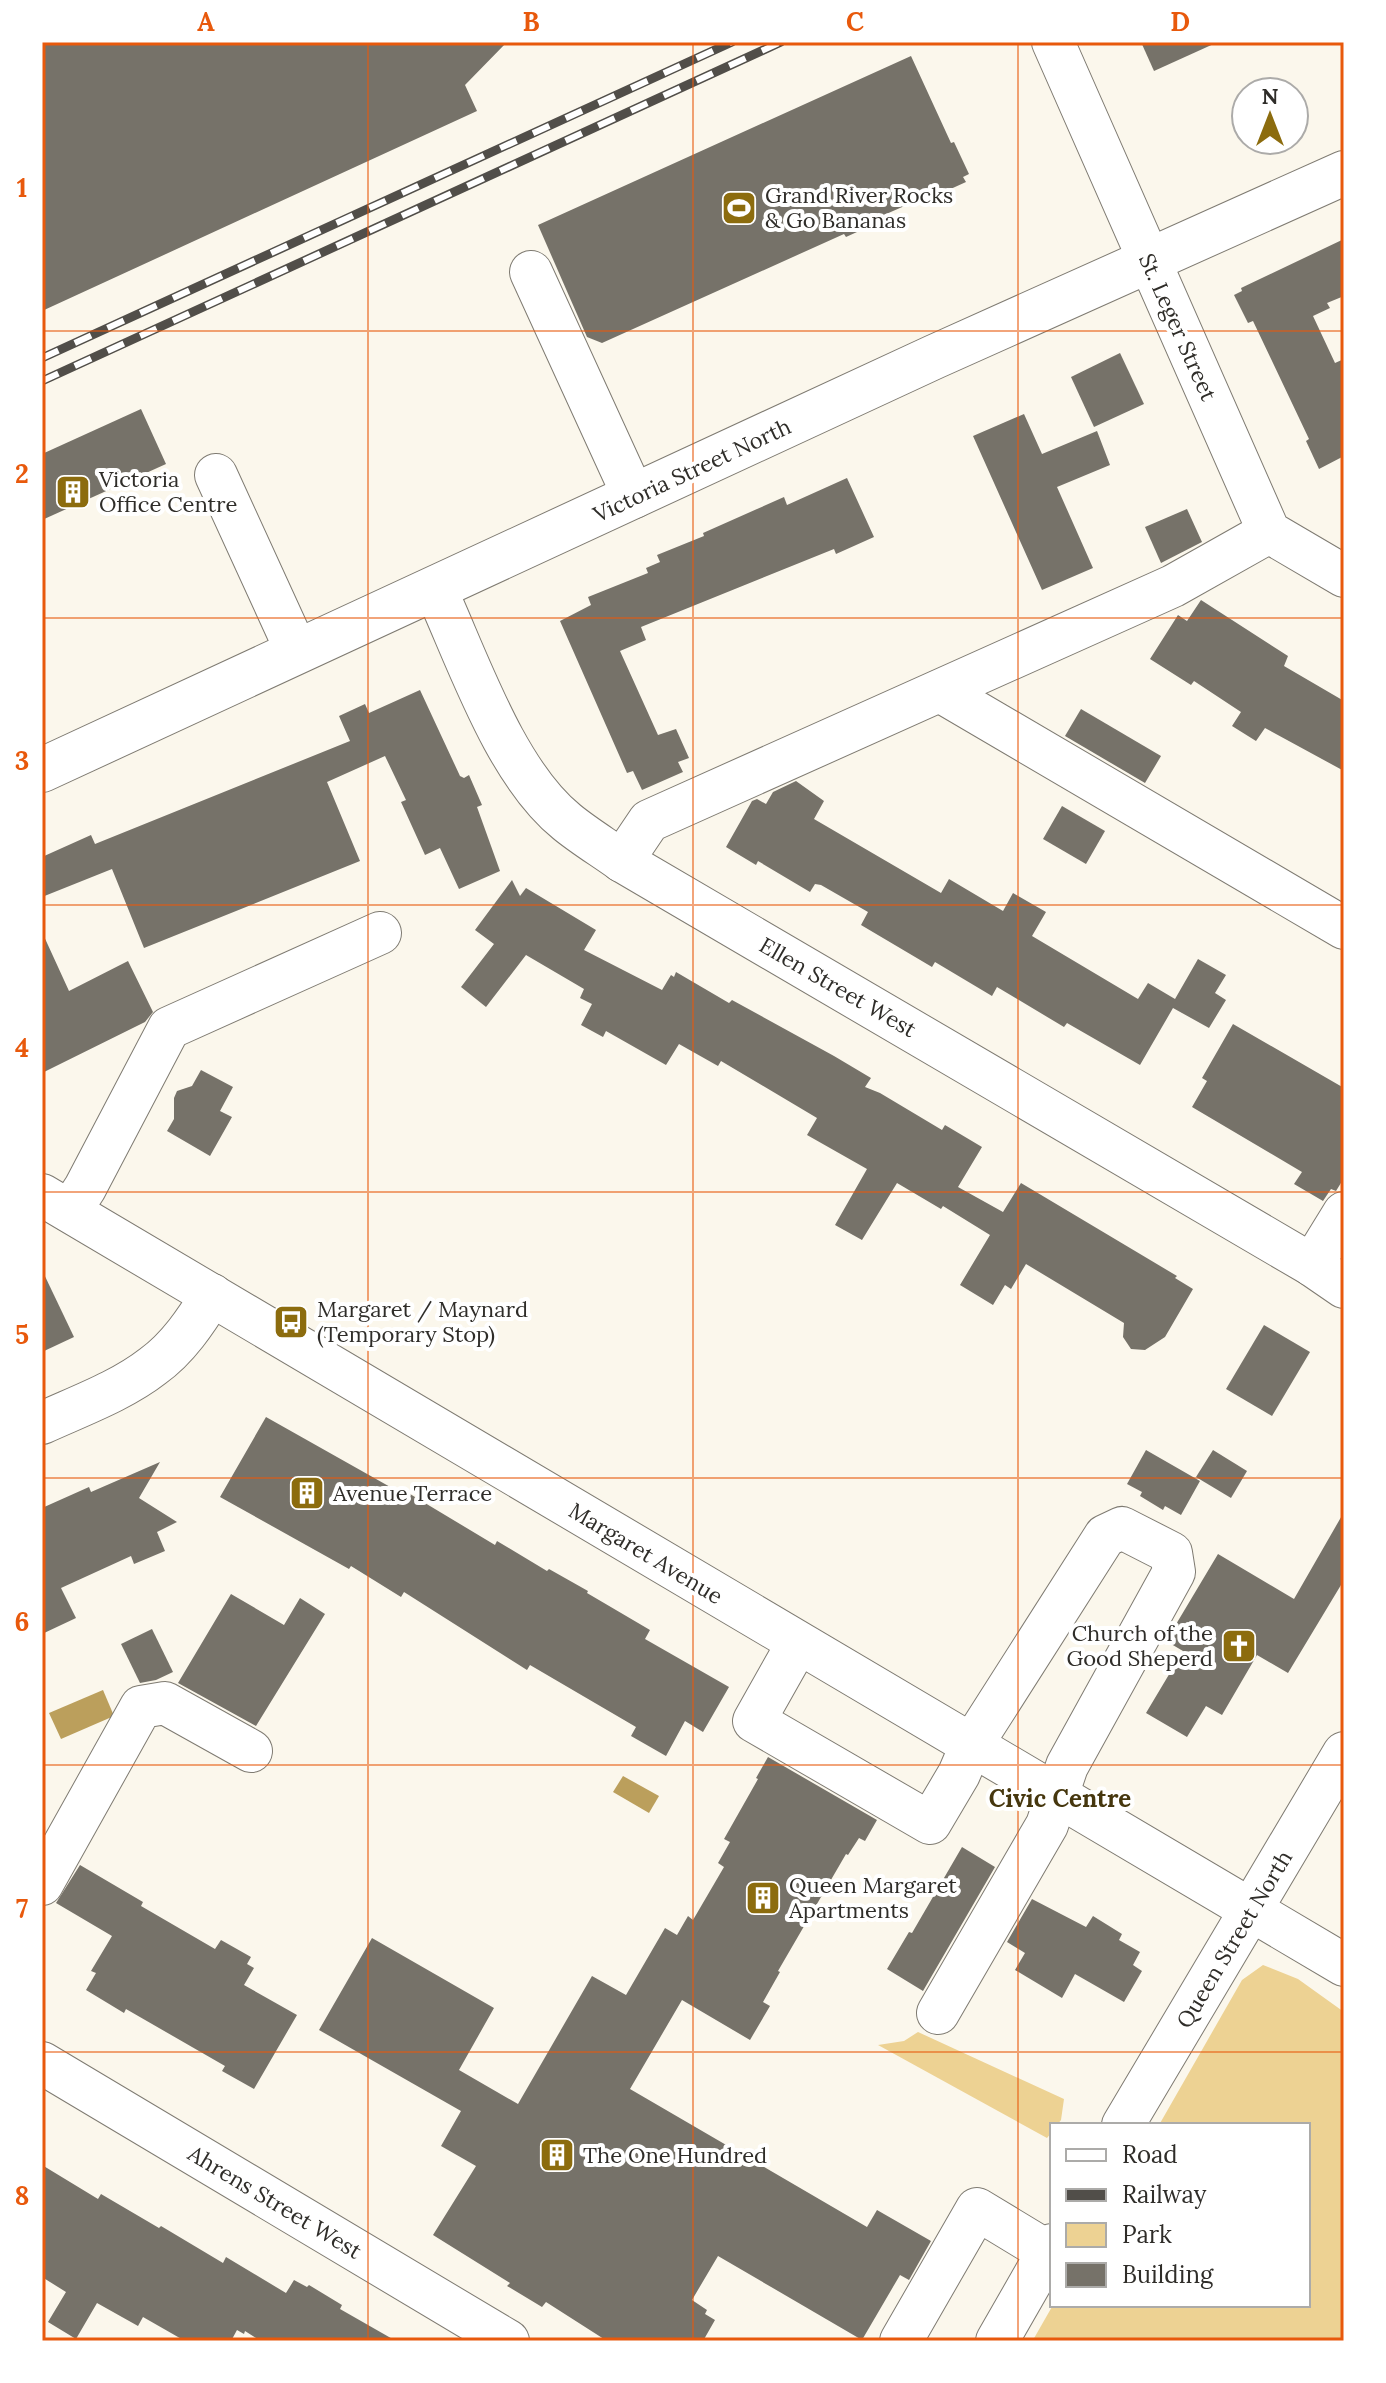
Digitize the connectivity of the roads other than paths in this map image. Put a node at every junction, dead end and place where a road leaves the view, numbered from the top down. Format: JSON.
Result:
{"nodes":[{"id":1,"x":1053,"y":42,"type":"edge"},
{"id":2,"x":1344,"y":173,"type":"edge"},
{"id":3,"x":1149,"y":262,"type":"junction"},
{"id":4,"x":531,"y":272,"type":"dead end"},
{"id":5,"x":216,"y":475,"type":"dead end"},
{"id":6,"x":634,"y":497,"type":"junction"},
{"id":7,"x":1269,"y":532,"type":"junction"},
{"id":8,"x":1344,"y":576,"type":"edge"},
{"id":9,"x":435,"y":588,"type":"junction"},
{"id":10,"x":297,"y":652,"type":"junction"},
{"id":11,"x":940,"y":691,"type":"junction"},
{"id":12,"x":42,"y":770,"type":"edge"},
{"id":13,"x":622,"y":861,"type":"junction"},
{"id":14,"x":1344,"y":928,"type":"edge"},
{"id":15,"x":380,"y":933,"type":"dead end"},
{"id":16,"x":56,"y":1203,"type":"edge"},
{"id":17,"x":1344,"y":1213,"type":"edge"},
{"id":18,"x":1328,"y":1276,"type":"edge"},
{"id":19,"x":212,"y":1295,"type":"junction"},
{"id":20,"x":42,"y":1423,"type":"edge"},
{"id":21,"x":798,"y":1643,"type":"junction"},
{"id":22,"x":971,"y":1746,"type":"junction"},
{"id":23,"x":251,"y":1751,"type":"dead end"},
{"id":24,"x":1344,"y":1753,"type":"edge"},
{"id":25,"x":1056,"y":1794,"type":"junction"},
{"id":26,"x":42,"y":1884,"type":"edge"},
{"id":27,"x":1250,"y":1910,"type":"junction"},
{"id":28,"x":1344,"y":1965,"type":"edge"},
{"id":29,"x":938,"y":2013,"type":"dead end"},
{"id":30,"x":42,"y":2063,"type":"edge"},
{"id":31,"x":1124,"y":2123,"type":"edge"},
{"id":32,"x":1050,"y":2249,"type":"edge"},
{"id":33,"x":508,"y":2341,"type":"edge"},
{"id":34,"x":901,"y":2341,"type":"edge"},
{"id":35,"x":997,"y":2341,"type":"edge"}],
"edges":[{"from":1,"to":3,"type":"street","name":"St. Leger Street"},
{"from":2,"to":3,"type":"main road","name":"Victoria Street North"},
{"from":3,"to":6,"type":"main road","name":"Victoria Street North"},
{"from":3,"to":7,"type":"street","name":"St. Leger Street"},
{"from":4,"to":6,"type":"street"},
{"from":5,"to":10,"type":"street"},
{"from":6,"to":9,"type":"main road","name":"Victoria Street North"},
{"from":7,"to":8,"type":"street"},
{"from":7,"to":11,"type":"street"},
{"from":9,"to":10,"type":"main road","name":"Victoria Street North"},
{"from":9,"to":13,"type":"street","name":"Ellen Street West"},
{"from":10,"to":12,"type":"main road","name":"Victoria Street North"},
{"from":11,"to":13,"type":"street"},
{"from":11,"to":14,"type":"street"},
{"from":13,"to":18,"type":"street","name":"Ellen Street West"},
{"from":15,"to":16,"type":"street"},
{"from":16,"to":19,"type":"street","name":"Margaret Avenue"},
{"from":17,"to":18,"type":"street"},
{"from":19,"to":20,"type":"street"},
{"from":19,"to":21,"type":"street","name":"Margaret Avenue"},
{"from":21,"to":22,"type":"street","name":"Margaret Avenue"},
{"from":21,"to":22,"type":"street"},
{"from":22,"to":25,"type":"street","name":"Margaret Avenue"},
{"from":22,"to":25,"type":"street"},
{"from":23,"to":26,"type":"street"},
{"from":24,"to":27,"type":"street","name":"Queen Street North"},
{"from":25,"to":27,"type":"street","name":"Margaret Avenue"},
{"from":25,"to":29,"type":"street"},
{"from":27,"to":28,"type":"street","name":"Margaret Avenue"},
{"from":27,"to":31,"type":"street","name":"Queen Street North"},
{"from":30,"to":33,"type":"street","name":"Ahrens Street West"},
{"from":32,"to":34,"type":"street"},
{"from":32,"to":35,"type":"street"}]}
